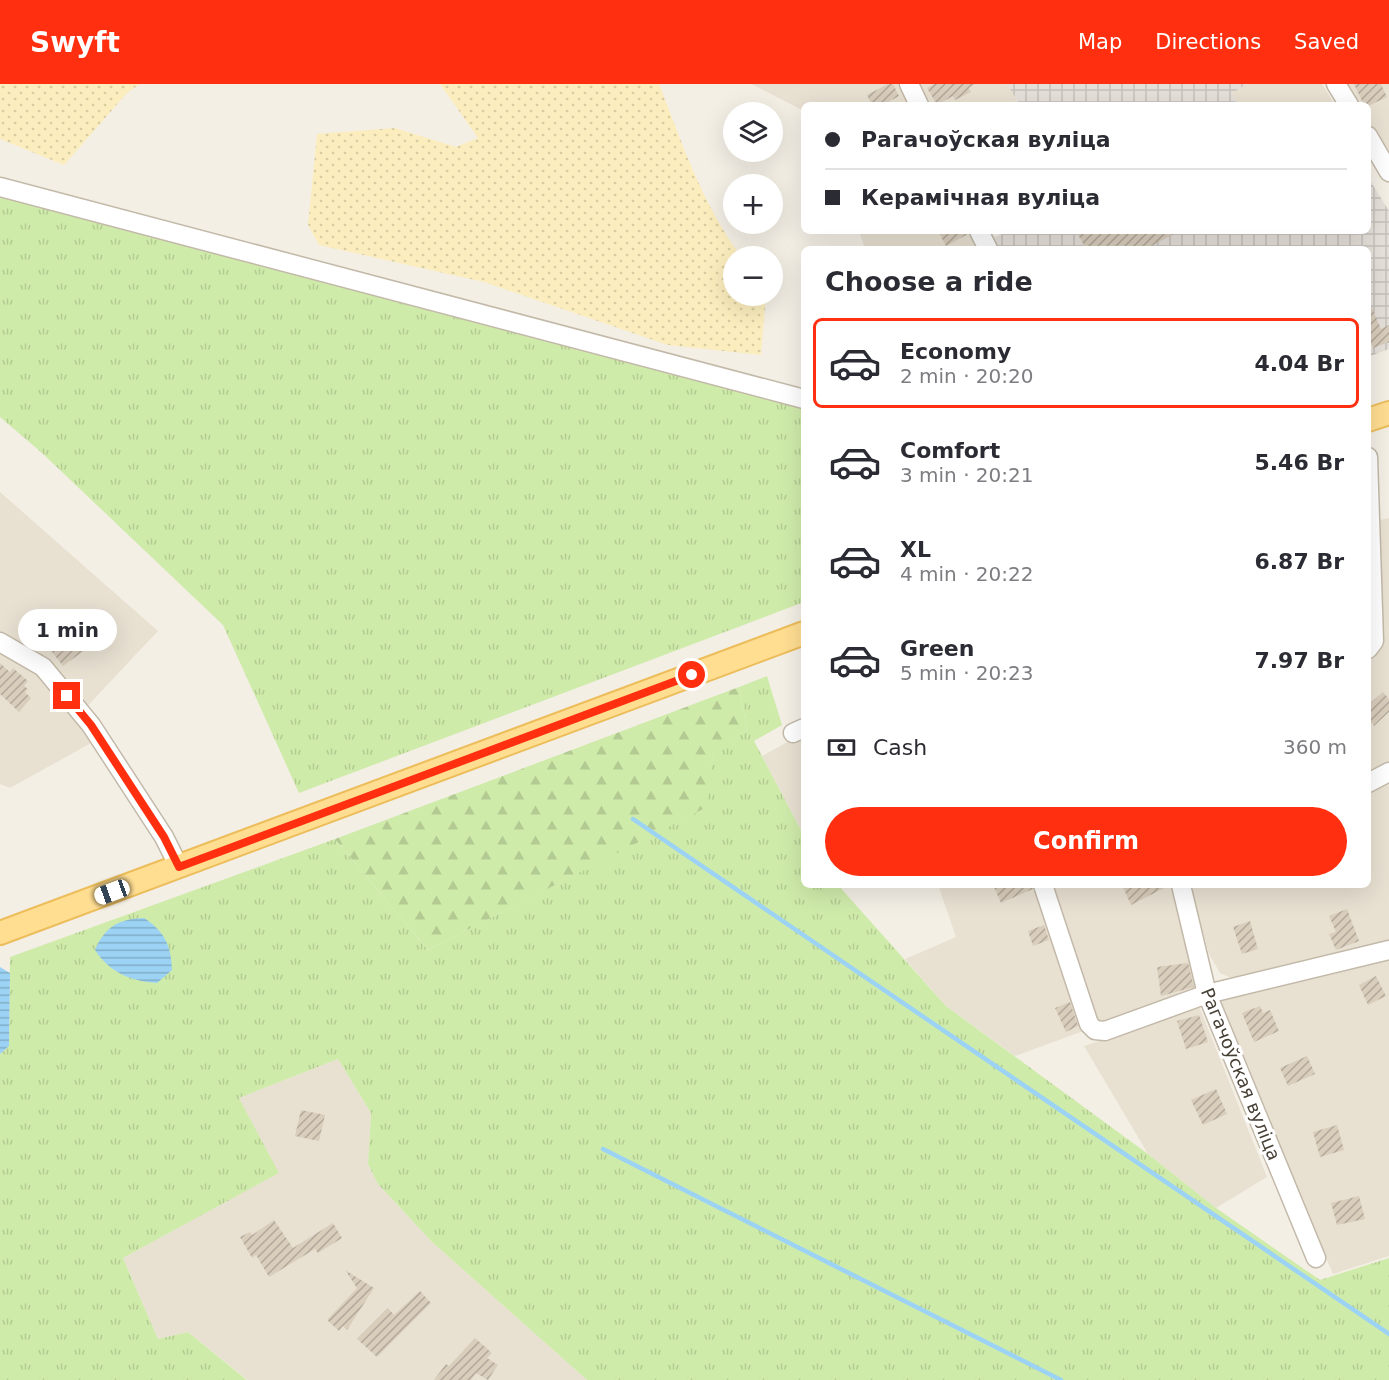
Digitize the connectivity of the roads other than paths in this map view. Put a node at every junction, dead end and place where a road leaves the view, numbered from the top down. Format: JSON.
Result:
{"nodes":[{"id":1,"x":909,"y":84,"type":"edge"},
{"id":2,"x":1336,"y":84,"type":"edge"},
{"id":3,"x":918,"y":102,"type":"edge"},
{"id":4,"x":1347,"y":102,"type":"edge"},
{"id":5,"x":1371,"y":141,"type":"edge"},
{"id":6,"x":1389,"y":172,"type":"edge"},
{"id":7,"x":0,"y":187,"type":"edge"},
{"id":8,"x":801,"y":398,"type":"edge"},
{"id":9,"x":1389,"y":413,"type":"edge"},
{"id":10,"x":1371,"y":419,"type":"edge"},
{"id":11,"x":1371,"y":550,"type":"edge"},
{"id":12,"x":801,"y":634,"type":"edge"},
{"id":13,"x":0,"y":642,"type":"edge"},
{"id":14,"x":1371,"y":645,"type":"edge"},
{"id":15,"x":1389,"y":772,"type":"edge"},
{"id":16,"x":1371,"y":781,"type":"edge"},
{"id":17,"x":179,"y":867,"type":"junction"},
{"id":18,"x":1044,"y":888,"type":"edge"},
{"id":19,"x":1182,"y":888,"type":"edge"},
{"id":20,"x":0,"y":933,"type":"edge"},
{"id":21,"x":1389,"y":950,"type":"edge"},
{"id":22,"x":1207,"y":994,"type":"junction"},
{"id":23,"x":1316,"y":1258,"type":"dead end"}],
"edges":[{"from":1,"to":3,"type":"street"},
{"from":2,"to":4,"type":"street"},
{"from":5,"to":6,"type":"street"},
{"from":7,"to":8,"type":"street"},
{"from":9,"to":10,"type":"main road"},
{"from":11,"to":14,"type":"street"},
{"from":12,"to":17,"type":"main road"},
{"from":13,"to":17,"type":"street"},
{"from":15,"to":16,"type":"street"},
{"from":17,"to":20,"type":"main road"},
{"from":18,"to":22,"type":"street"},
{"from":19,"to":22,"type":"street","name":"Рагачоўская вуліца"},
{"from":21,"to":22,"type":"street"},
{"from":22,"to":23,"type":"street","name":"Рагачоўская вуліца"}]}
